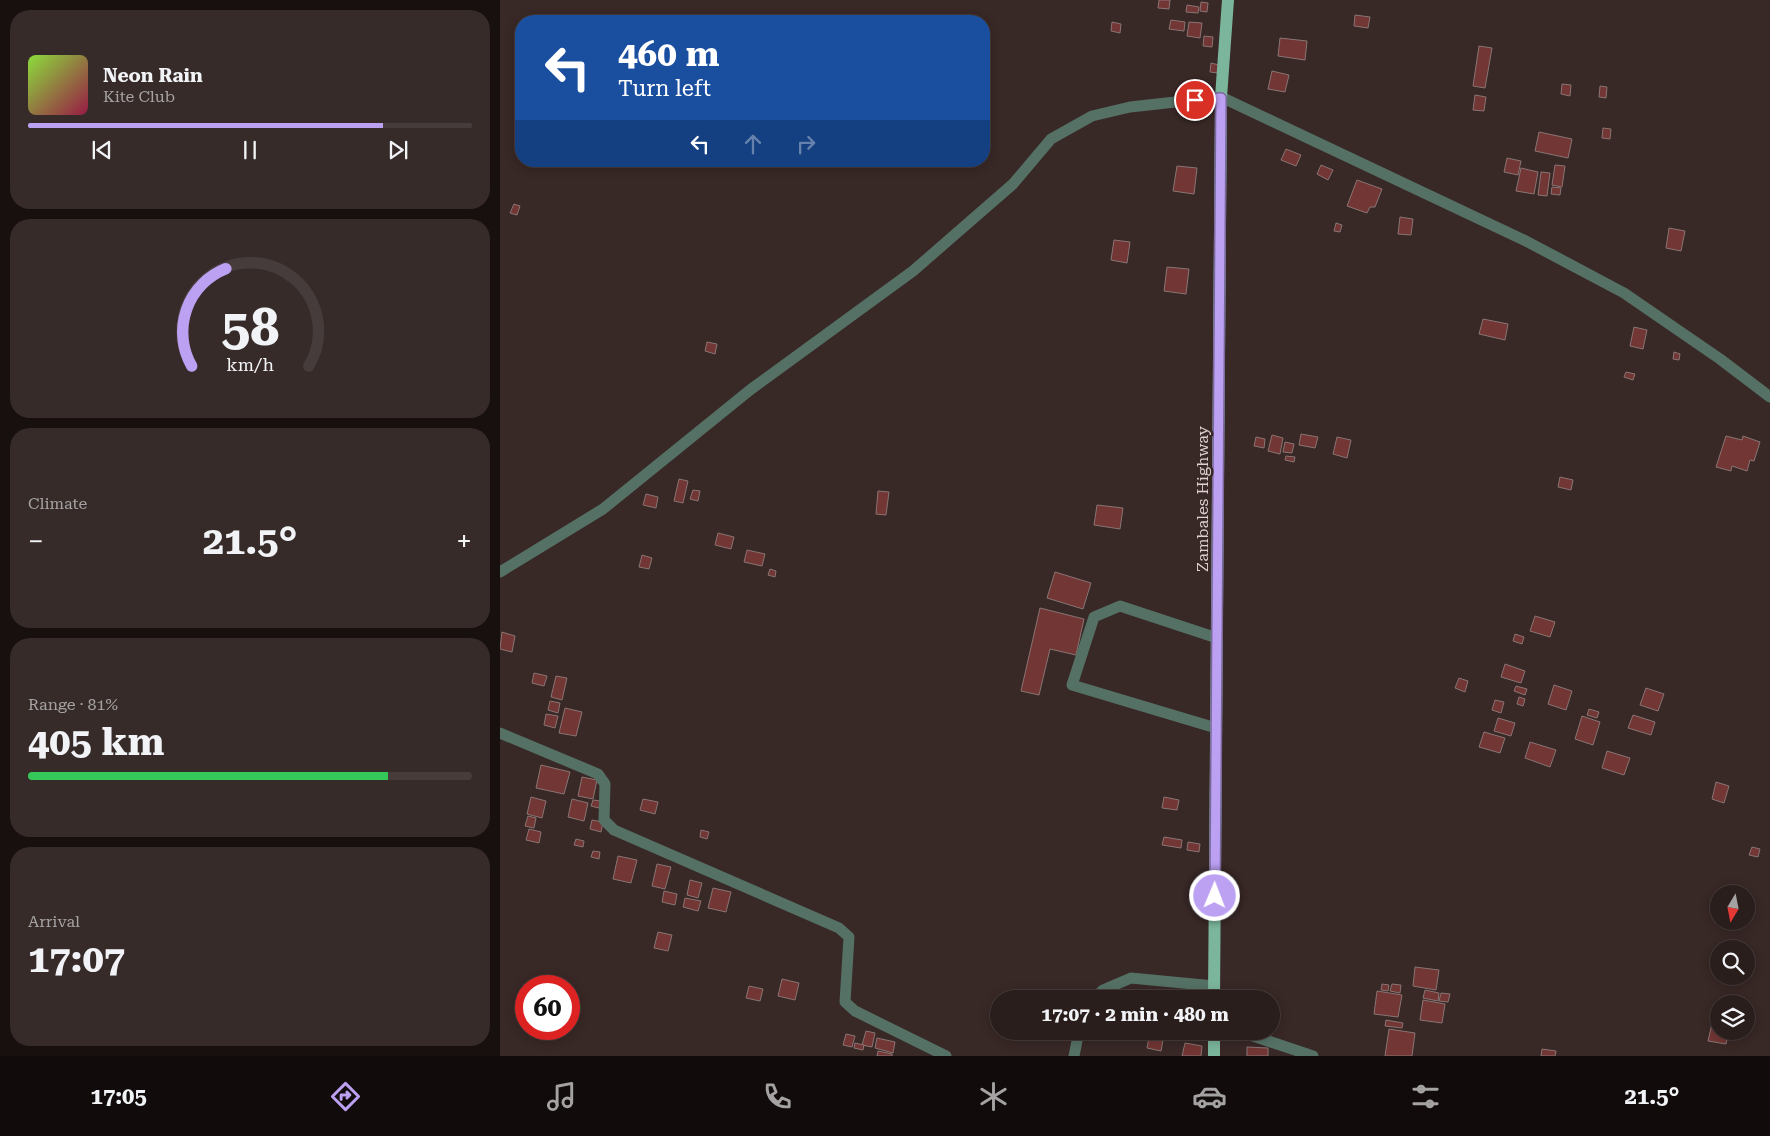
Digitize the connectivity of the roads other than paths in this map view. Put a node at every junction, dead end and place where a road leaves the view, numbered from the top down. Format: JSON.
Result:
{"nodes":[{"id":1,"x":1228,"y":0,"type":"edge"},
{"id":2,"x":1221,"y":98,"type":"junction"},
{"id":3,"x":1770,"y":397,"type":"edge"},
{"id":4,"x":500,"y":572,"type":"edge"},
{"id":5,"x":1217,"y":638,"type":"junction"},
{"id":6,"x":1216,"y":728,"type":"junction"},
{"id":7,"x":500,"y":733,"type":"edge"},
{"id":8,"x":1103,"y":990,"type":"edge"},
{"id":9,"x":1202,"y":990,"type":"edge"},
{"id":10,"x":1214,"y":990,"type":"edge"},
{"id":11,"x":1077,"y":1040,"type":"edge"},
{"id":12,"x":1214,"y":1040,"type":"edge"},
{"id":13,"x":1265,"y":1040,"type":"edge"},
{"id":14,"x":946,"y":1056,"type":"edge"},
{"id":15,"x":1074,"y":1056,"type":"edge"},
{"id":16,"x":1214,"y":1056,"type":"edge"},
{"id":17,"x":1313,"y":1056,"type":"edge"}],
"edges":[{"from":1,"to":2,"type":"main road","name":"Zambales Highway"},
{"from":2,"to":3,"type":"street"},
{"from":2,"to":4,"type":"street"},
{"from":2,"to":5,"type":"main road","name":"Zambales Highway"},
{"from":5,"to":6,"type":"main road","name":"Zambales Highway"},
{"from":5,"to":6,"type":"street"},
{"from":6,"to":10,"type":"main road","name":"Zambales Highway"},
{"from":7,"to":14,"type":"street"},
{"from":8,"to":9,"type":"street"},
{"from":11,"to":15,"type":"street"},
{"from":12,"to":16,"type":"main road"},
{"from":13,"to":17,"type":"street"}]}
